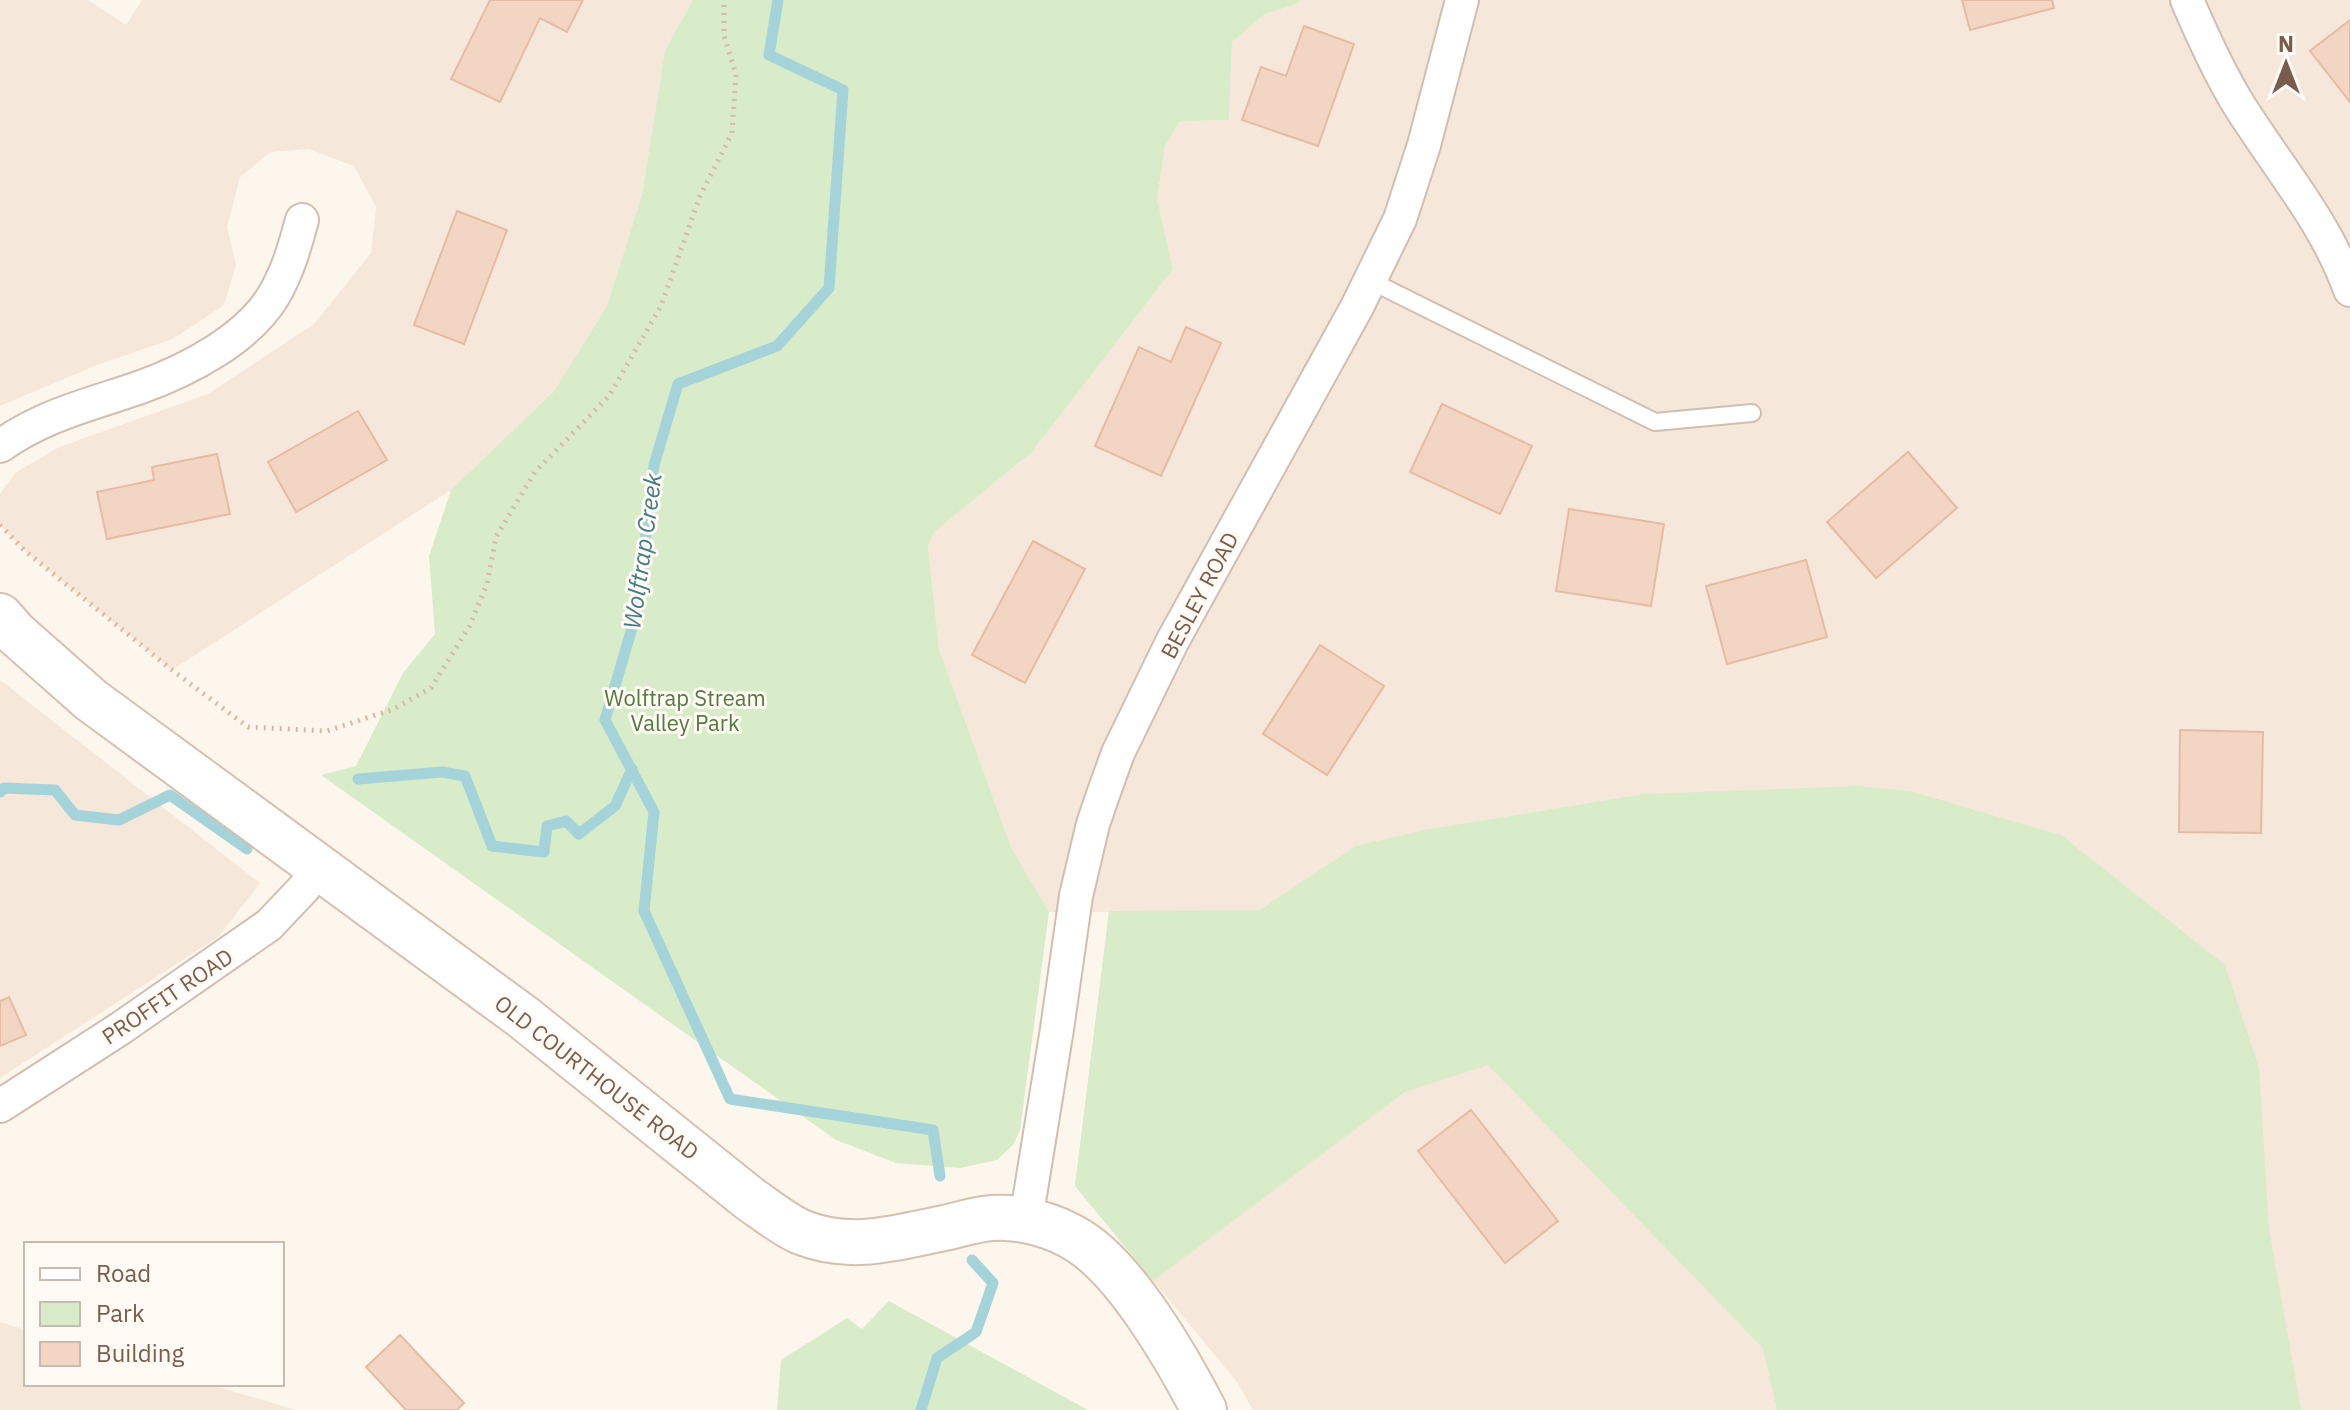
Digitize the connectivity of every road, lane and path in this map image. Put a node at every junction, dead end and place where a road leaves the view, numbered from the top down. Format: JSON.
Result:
{"nodes":[{"id":1,"x":724,"y":0,"type":"edge"},
{"id":2,"x":1462,"y":0,"type":"edge"},
{"id":3,"x":2187,"y":0,"type":"edge"},
{"id":4,"x":302,"y":220,"type":"dead end"},
{"id":5,"x":1369,"y":280,"type":"junction"},
{"id":6,"x":2350,"y":290,"type":"edge"},
{"id":7,"x":1752,"y":413,"type":"dead end"},
{"id":8,"x":0,"y":446,"type":"edge"},
{"id":9,"x":0,"y":525,"type":"edge"},
{"id":10,"x":0,"y":616,"type":"edge"},
{"id":11,"x":319,"y":868,"type":"junction"},
{"id":12,"x":0,"y":1106,"type":"edge"},
{"id":13,"x":1026,"y":1220,"type":"junction"},
{"id":14,"x":1204,"y":1410,"type":"edge"}],
"edges":[{"from":1,"to":9,"type":"path"},
{"from":2,"to":5,"type":"street","name":"BESLEY ROAD"},
{"from":3,"to":6,"type":"street"},
{"from":4,"to":8,"type":"street"},
{"from":5,"to":7,"type":"lane"},
{"from":5,"to":13,"type":"street","name":"BESLEY ROAD"},
{"from":10,"to":11,"type":"street","name":"OLD COURTHOUSE ROAD"},
{"from":11,"to":12,"type":"street","name":"PROFFIT ROAD"},
{"from":11,"to":13,"type":"street","name":"OLD COURTHOUSE ROAD"},
{"from":13,"to":14,"type":"street","name":"OLD COURTHOUSE ROAD"}]}
